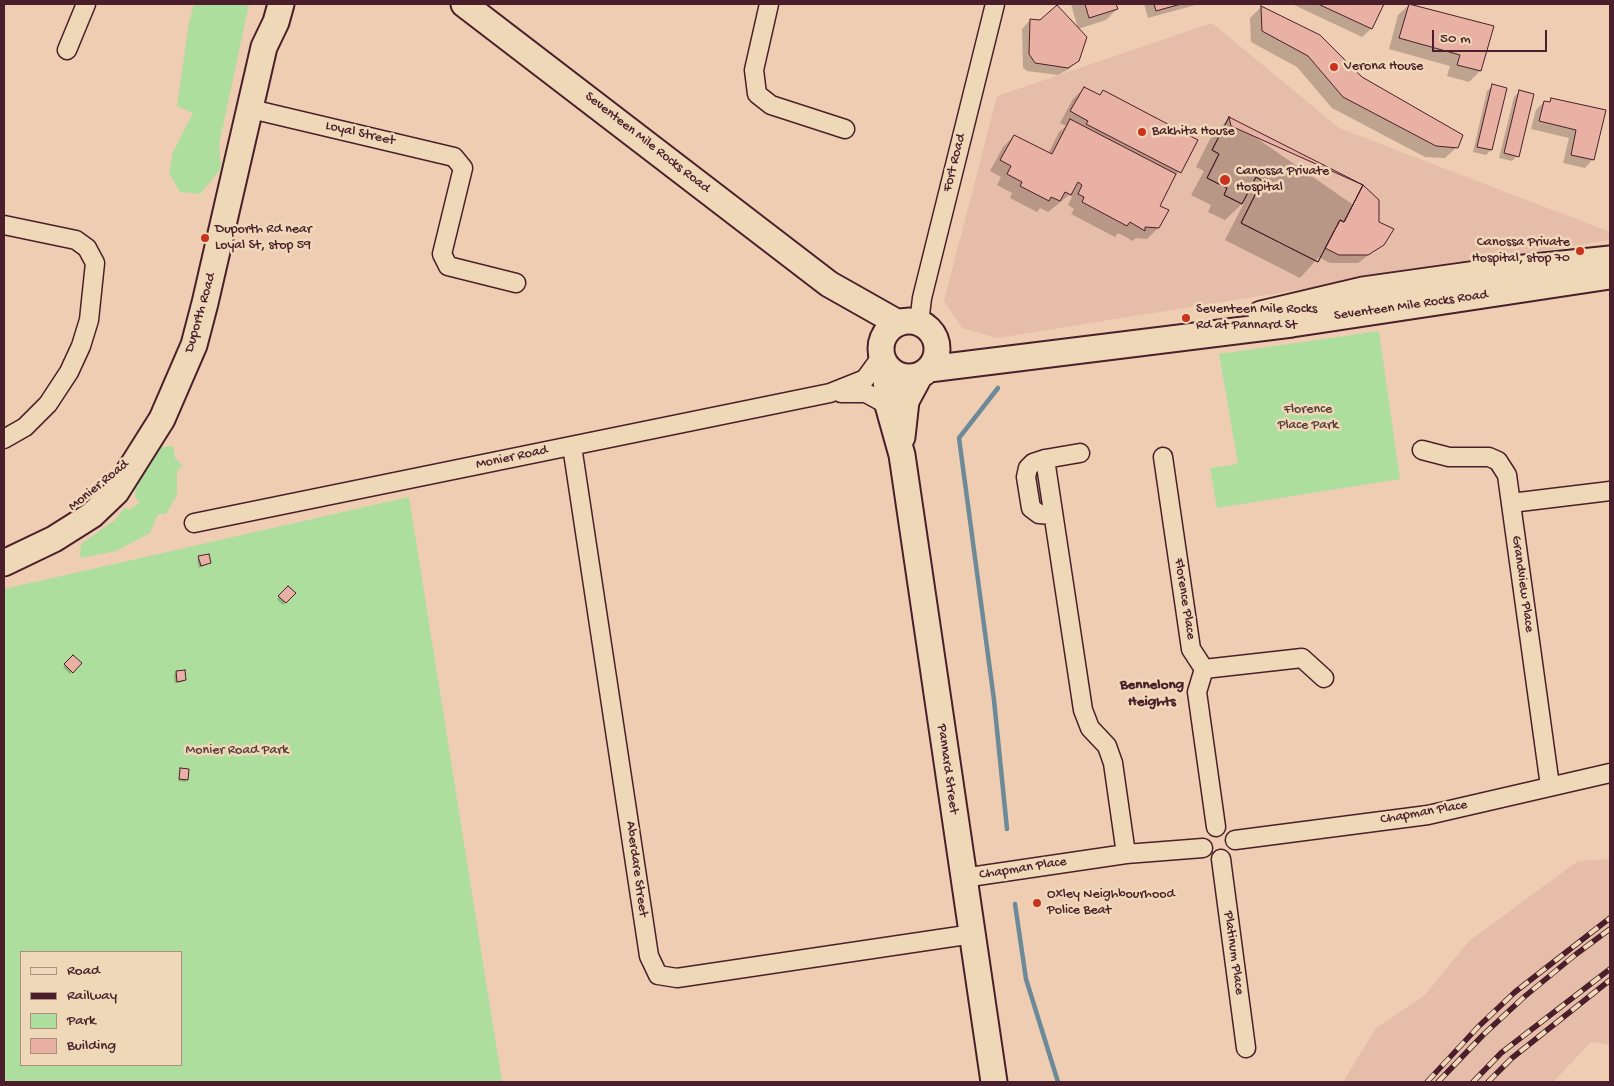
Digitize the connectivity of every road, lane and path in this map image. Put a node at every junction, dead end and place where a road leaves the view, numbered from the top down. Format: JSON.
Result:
{"nodes":[{"id":1,"x":86,"y":4,"type":"edge"},
{"id":2,"x":266,"y":4,"type":"edge"},
{"id":3,"x":281,"y":4,"type":"edge"},
{"id":4,"x":464,"y":4,"type":"edge"},
{"id":5,"x":769,"y":4,"type":"edge"},
{"id":6,"x":995,"y":4,"type":"edge"},
{"id":7,"x":264,"y":47,"type":"junction"},
{"id":8,"x":67,"y":50,"type":"dead end"},
{"id":9,"x":251,"y":109,"type":"junction"},
{"id":10,"x":845,"y":129,"type":"dead end"},
{"id":11,"x":4,"y":225,"type":"edge"},
{"id":12,"x":1610,"y":259,"type":"edge"},
{"id":13,"x":1610,"y":276,"type":"edge"},
{"id":14,"x":516,"y":283,"type":"dead end"},
{"id":15,"x":829,"y":284,"type":"junction"},
{"id":16,"x":909,"y":323,"type":"junction"},
{"id":17,"x":1181,"y":336,"type":"junction"},
{"id":18,"x":882,"y":354,"type":"junction"},
{"id":19,"x":929,"y":365,"type":"junction"},
{"id":20,"x":830,"y":393,"type":"junction"},
{"id":21,"x":888,"y":405,"type":"junction"},
{"id":22,"x":4,"y":439,"type":"edge"},
{"id":23,"x":572,"y":446,"type":"junction"},
{"id":24,"x":1422,"y":450,"type":"dead end"},
{"id":25,"x":140,"y":452,"type":"junction"},
{"id":26,"x":1080,"y":453,"type":"dead end"},
{"id":27,"x":902,"y":455,"type":"junction"},
{"id":28,"x":1163,"y":457,"type":"dead end"},
{"id":29,"x":1610,"y":490,"type":"edge"},
{"id":30,"x":1511,"y":504,"type":"junction"},
{"id":31,"x":194,"y":523,"type":"dead end"},
{"id":32,"x":4,"y":546,"type":"edge"},
{"id":33,"x":4,"y":563,"type":"edge"},
{"id":34,"x":1204,"y":669,"type":"junction"},
{"id":35,"x":1324,"y":678,"type":"dead end"},
{"id":36,"x":1610,"y":772,"type":"edge"},
{"id":37,"x":1550,"y":786,"type":"junction"},
{"id":38,"x":1216,"y":827,"type":"junction"},
{"id":39,"x":1235,"y":840,"type":"junction"},
{"id":40,"x":1203,"y":848,"type":"junction"},
{"id":41,"x":1126,"y":854,"type":"junction"},
{"id":42,"x":1221,"y":859,"type":"junction"},
{"id":43,"x":963,"y":878,"type":"junction"},
{"id":44,"x":973,"y":934,"type":"junction"},
{"id":45,"x":1246,"y":1048,"type":"dead end"},
{"id":46,"x":994,"y":1082,"type":"edge"}],
"edges":[{"from":1,"to":8,"type":"street"},
{"from":2,"to":7,"type":"main road","name":"Duporth Road"},
{"from":3,"to":7,"type":"main road","name":"Duporth Road"},
{"from":4,"to":15,"type":"main road","name":"Seventeen Mile Rocks Road"},
{"from":5,"to":10,"type":"street"},
{"from":6,"to":16,"type":"street","name":"Fort Road"},
{"from":7,"to":9,"type":"main road","name":"Duporth Road"},
{"from":9,"to":14,"type":"street","name":"Loyal Street"},
{"from":9,"to":25,"type":"main road","name":"Duporth Road"},
{"from":11,"to":22,"type":"street"},
{"from":12,"to":17,"type":"main road","name":"Seventeen Mile Rocks Road"},
{"from":13,"to":17,"type":"main road","name":"Seventeen Mile Rocks Road"},
{"from":15,"to":16,"type":"main road","name":"Seventeen Mile Rocks Road"},
{"from":15,"to":18,"type":"main road","name":"Seventeen Mile Rocks Road"},
{"from":16,"to":18,"type":"main road"},
{"from":16,"to":19,"type":"main road"},
{"from":17,"to":19,"type":"main road","name":"Seventeen Mile Rocks Road"},
{"from":18,"to":19,"type":"main road"},
{"from":18,"to":20,"type":"street","name":"Monier Road"},
{"from":18,"to":21,"type":"main road","name":"Pannard Street"},
{"from":19,"to":27,"type":"main road","name":"Pannard Street"},
{"from":20,"to":21,"type":"street","name":"Monier Road"},
{"from":20,"to":23,"type":"street","name":"Monier Road"},
{"from":21,"to":27,"type":"main road","name":"Pannard Street"},
{"from":23,"to":31,"type":"street","name":"Monier Road"},
{"from":23,"to":44,"type":"street","name":"Aberdare Street"},
{"from":24,"to":30,"type":"street","name":"Grandview Place"},
{"from":25,"to":32,"type":"main road","name":"Monier Road"},
{"from":25,"to":33,"type":"main road","name":"Monier Road"},
{"from":26,"to":41,"type":"street"},
{"from":27,"to":43,"type":"main road","name":"Pannard Street"},
{"from":28,"to":34,"type":"street","name":"Florence Place"},
{"from":29,"to":30,"type":"street"},
{"from":30,"to":37,"type":"street","name":"Grandview Place"},
{"from":34,"to":35,"type":"street"},
{"from":34,"to":38,"type":"street"},
{"from":36,"to":37,"type":"street","name":"Chapman Place"},
{"from":37,"to":39,"type":"street","name":"Chapman Place"},
{"from":38,"to":39,"type":"street"},
{"from":38,"to":40,"type":"street"},
{"from":39,"to":42,"type":"street"},
{"from":40,"to":41,"type":"street","name":"Chapman Place"},
{"from":40,"to":42,"type":"street"},
{"from":41,"to":43,"type":"street","name":"Chapman Place"},
{"from":42,"to":45,"type":"street","name":"Platinum Place"},
{"from":43,"to":44,"type":"main road","name":"Pannard Street"},
{"from":44,"to":46,"type":"main road","name":"Pannard Street"}]}
